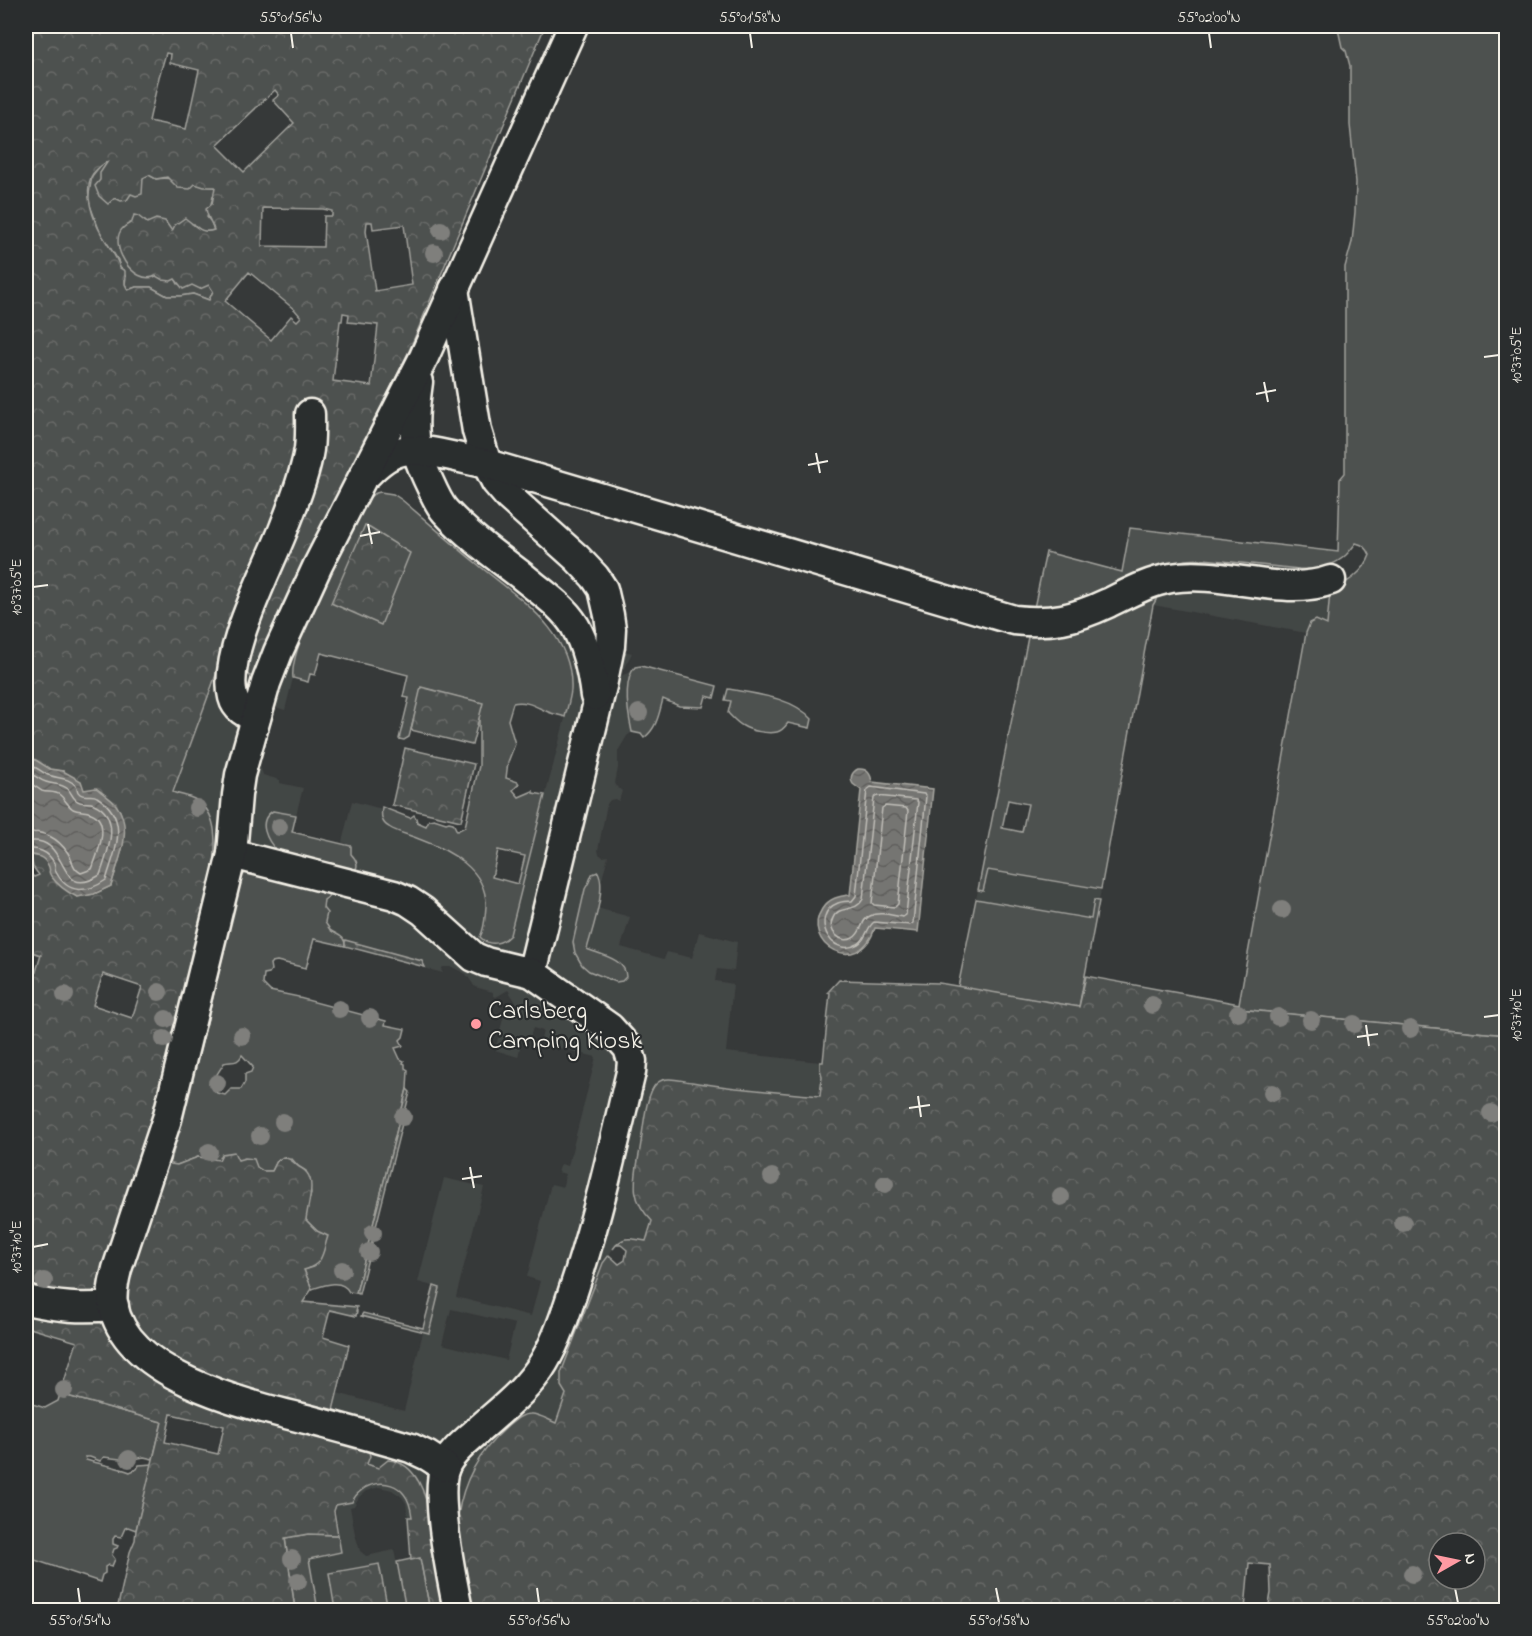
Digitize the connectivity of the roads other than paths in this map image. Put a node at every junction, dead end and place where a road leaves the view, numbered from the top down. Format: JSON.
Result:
{"nodes":[{"id":1,"x":573,"y":26,"type":"edge"},
{"id":2,"x":454,"y":289,"type":"junction"},
{"id":3,"x":424,"y":357,"type":"junction"},
{"id":4,"x":310,"y":414,"type":"dead end"},
{"id":5,"x":417,"y":450,"type":"junction"},
{"id":6,"x":487,"y":464,"type":"junction"},
{"id":7,"x":364,"y":476,"type":"junction"},
{"id":8,"x":1331,"y":580,"type":"dead end"},
{"id":9,"x":595,"y":716,"type":"junction"},
{"id":10,"x":256,"y":717,"type":"junction"},
{"id":11,"x":232,"y":854,"type":"junction"},
{"id":12,"x":532,"y":973,"type":"junction"},
{"id":13,"x":26,"y":1300,"type":"edge"},
{"id":14,"x":114,"y":1306,"type":"junction"},
{"id":15,"x":445,"y":1467,"type":"junction"},
{"id":16,"x":458,"y":1611,"type":"edge"}],
"edges":[{"from":1,"to":2,"type":"lane"},
{"from":2,"to":3,"type":"lane"},
{"from":2,"to":6,"type":"lane"},
{"from":3,"to":5,"type":"lane"},
{"from":3,"to":7,"type":"lane"},
{"from":4,"to":10,"type":"lane"},
{"from":5,"to":6,"type":"lane"},
{"from":5,"to":7,"type":"lane"},
{"from":5,"to":9,"type":"lane"},
{"from":6,"to":8,"type":"lane"},
{"from":6,"to":9,"type":"lane"},
{"from":7,"to":10,"type":"lane"},
{"from":9,"to":12,"type":"lane"},
{"from":10,"to":11,"type":"lane"},
{"from":11,"to":12,"type":"lane"},
{"from":11,"to":14,"type":"lane"},
{"from":12,"to":15,"type":"lane"},
{"from":13,"to":14,"type":"lane"},
{"from":14,"to":15,"type":"lane"},
{"from":15,"to":16,"type":"lane"}]}
